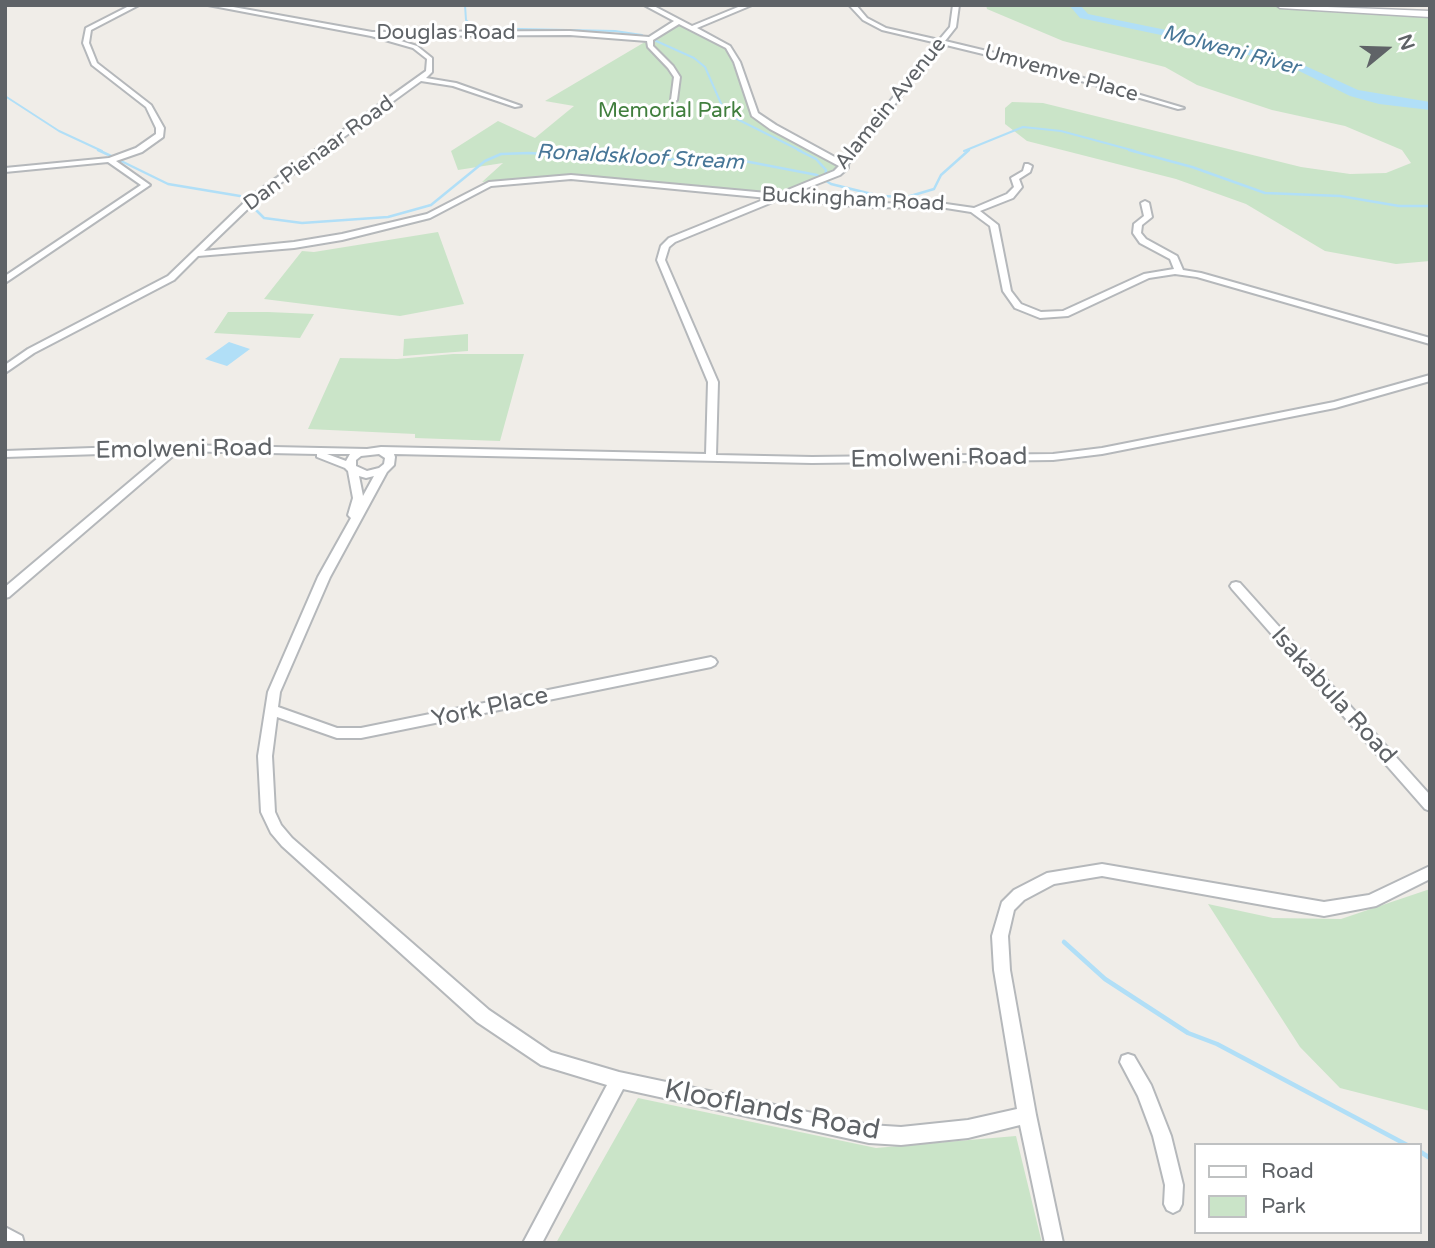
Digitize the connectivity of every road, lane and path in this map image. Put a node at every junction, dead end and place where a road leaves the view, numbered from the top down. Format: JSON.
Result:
{"nodes":[{"id":1,"x":136,"y":5,"type":"edge"},
{"id":2,"x":211,"y":5,"type":"edge"},
{"id":3,"x":647,"y":5,"type":"edge"},
{"id":4,"x":749,"y":5,"type":"edge"},
{"id":5,"x":852,"y":5,"type":"edge"},
{"id":6,"x":956,"y":5,"type":"edge"},
{"id":7,"x":1280,"y":5,"type":"edge"},
{"id":8,"x":1430,"y":15,"type":"edge"},
{"id":9,"x":678,"y":22,"type":"junction"},
{"id":10,"x":692,"y":28,"type":"junction"},
{"id":11,"x":372,"y":34,"type":"junction"},
{"id":12,"x":650,"y":40,"type":"junction"},
{"id":13,"x":941,"y":41,"type":"junction"},
{"id":14,"x":422,"y":79,"type":"junction"},
{"id":15,"x":674,"y":100,"type":"dead end"},
{"id":16,"x":517,"y":106,"type":"dead end"},
{"id":17,"x":1181,"y":108,"type":"dead end"},
{"id":18,"x":110,"y":160,"type":"junction"},
{"id":19,"x":845,"y":166,"type":"junction"},
{"id":20,"x":1027,"y":169,"type":"dead end"},
{"id":21,"x":5,"y":170,"type":"edge"},
{"id":22,"x":827,"y":179,"type":"joint"},
{"id":23,"x":776,"y":196,"type":"junction"},
{"id":24,"x":1144,"y":203,"type":"dead end"},
{"id":25,"x":975,"y":210,"type":"junction"},
{"id":26,"x":199,"y":254,"type":"junction"},
{"id":27,"x":1180,"y":272,"type":"junction"},
{"id":28,"x":5,"y":280,"type":"edge"},
{"id":29,"x":1430,"y":341,"type":"edge"},
{"id":30,"x":5,"y":370,"type":"edge"},
{"id":31,"x":1428,"y":380,"type":"edge"},
{"id":32,"x":364,"y":451,"type":"junction"},
{"id":33,"x":385,"y":451,"type":"junction"},
{"id":34,"x":439,"y":452,"type":"junction"},
{"id":35,"x":156,"y":453,"type":"junction"},
{"id":36,"x":170,"y":453,"type":"junction"},
{"id":37,"x":5,"y":457,"type":"edge"},
{"id":38,"x":711,"y":459,"type":"junction"},
{"id":39,"x":351,"y":469,"type":"junction"},
{"id":40,"x":384,"y":469,"type":"junction"},
{"id":41,"x":150,"y":471,"type":"junction"},
{"id":42,"x":352,"y":522,"type":"junction"},
{"id":43,"x":1236,"y":586,"type":"dead end"},
{"id":44,"x":5,"y":594,"type":"edge"},
{"id":45,"x":711,"y":662,"type":"dead end"},
{"id":46,"x":271,"y":710,"type":"junction"},
{"id":47,"x":1430,"y":805,"type":"edge"},
{"id":48,"x":1430,"y":873,"type":"edge"},
{"id":49,"x":1128,"y":1062,"type":"dead end"},
{"id":50,"x":619,"y":1080,"type":"junction"},
{"id":51,"x":1027,"y":1115,"type":"junction"},
{"id":52,"x":1173,"y":1205,"type":"dead end"},
{"id":53,"x":5,"y":1236,"type":"edge"},
{"id":54,"x":15,"y":1243,"type":"edge"},
{"id":55,"x":532,"y":1243,"type":"edge"},
{"id":56,"x":1054,"y":1243,"type":"edge"}],
"edges":[{"from":1,"to":18,"type":"street"},
{"from":2,"to":11,"type":"street","name":"Douglas Road"},
{"from":3,"to":9,"type":"street"},
{"from":4,"to":10,"type":"street"},
{"from":5,"to":13,"type":"street","name":"Umvemve Place"},
{"from":6,"to":13,"type":"street","name":"Alamein Avenue"},
{"from":7,"to":8,"type":"main road"},
{"from":9,"to":10,"type":"street"},
{"from":9,"to":12,"type":"street"},
{"from":10,"to":19,"type":"street"},
{"from":11,"to":12,"type":"street","name":"Douglas Road"},
{"from":11,"to":14,"type":"street"},
{"from":12,"to":15,"type":"street"},
{"from":13,"to":17,"type":"street","name":"Umvemve Place"},
{"from":13,"to":19,"type":"street","name":"Alamein Avenue"},
{"from":14,"to":16,"type":"street"},
{"from":14,"to":26,"type":"street","name":"Dan Pienaar Road"},
{"from":18,"to":21,"type":"street"},
{"from":18,"to":28,"type":"street"},
{"from":19,"to":22,"type":"street","name":"Alamein Avenue"},
{"from":20,"to":25,"type":"street"},
{"from":22,"to":23,"type":"street","name":"Alamein Avenue"},
{"from":23,"to":25,"type":"street","name":"Buckingham Road"},
{"from":23,"to":26,"type":"street","name":"Buckingham Road"},
{"from":23,"to":38,"type":"street","name":"Alamein Avenue"},
{"from":24,"to":27,"type":"street"},
{"from":25,"to":27,"type":"street","name":"Buckingham Road"},
{"from":26,"to":30,"type":"street","name":"Dan Pienaar Road"},
{"from":27,"to":29,"type":"street","name":"Buckingham Road"},
{"from":31,"to":38,"type":"street","name":"Emolweni Road"},
{"from":32,"to":33,"type":"street","name":"Emolweni Road"},
{"from":32,"to":37,"type":"street","name":"Emolweni Road"},
{"from":32,"to":39,"type":"street"},
{"from":33,"to":34,"type":"street","name":"Emolweni Road"},
{"from":33,"to":40,"type":"street"},
{"from":34,"to":38,"type":"street","name":"Emolweni Road"},
{"from":34,"to":40,"type":"street","name":"Emolweni Road"},
{"from":35,"to":36,"type":"street","name":"Emolweni Road"},
{"from":35,"to":37,"type":"street","name":"Emolweni Road"},
{"from":35,"to":41,"type":"street"},
{"from":36,"to":39,"type":"street","name":"Emolweni Road"},
{"from":36,"to":41,"type":"street"},
{"from":39,"to":40,"type":"street"},
{"from":39,"to":42,"type":"street","name":"Klooflands Road"},
{"from":40,"to":42,"type":"street","name":"Klooflands Road"},
{"from":41,"to":44,"type":"street"},
{"from":42,"to":46,"type":"street","name":"Klooflands Road"},
{"from":43,"to":47,"type":"street","name":"Isakabula Road"},
{"from":45,"to":46,"type":"street","name":"York Place"},
{"from":46,"to":50,"type":"street","name":"Klooflands Road"},
{"from":48,"to":51,"type":"street"},
{"from":49,"to":52,"type":"street"},
{"from":50,"to":51,"type":"street","name":"Klooflands Road"},
{"from":50,"to":55,"type":"street"},
{"from":51,"to":56,"type":"street"},
{"from":53,"to":54,"type":"street"}]}
